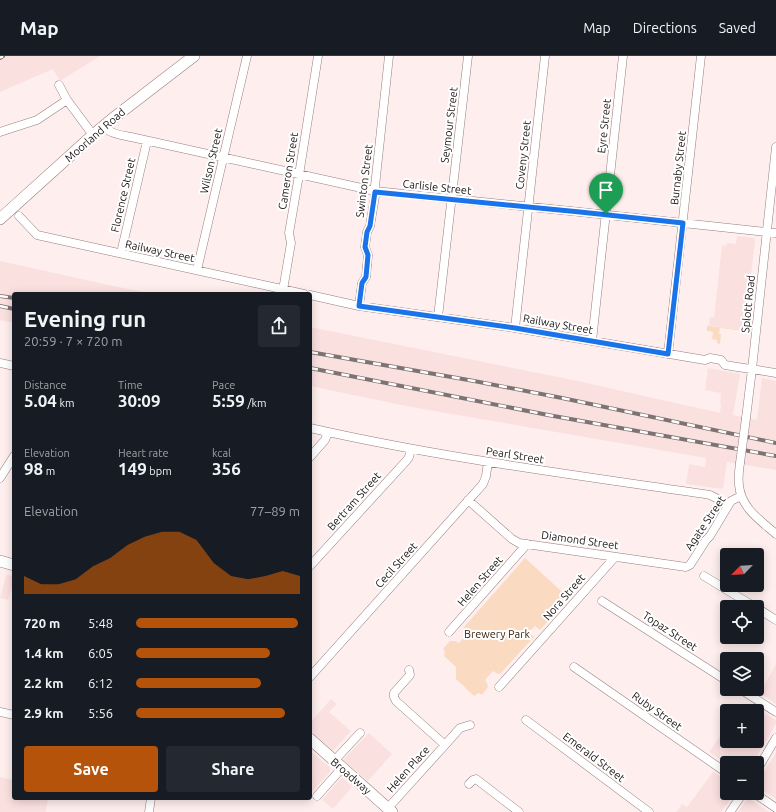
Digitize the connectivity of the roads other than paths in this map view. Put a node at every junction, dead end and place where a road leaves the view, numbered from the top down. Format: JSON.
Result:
{"nodes":[{"id":1,"x":194,"y":56,"type":"edge"},
{"id":2,"x":246,"y":56,"type":"edge"},
{"id":3,"x":318,"y":56,"type":"edge"},
{"id":4,"x":389,"y":56,"type":"edge"},
{"id":5,"x":468,"y":56,"type":"edge"},
{"id":6,"x":545,"y":56,"type":"edge"},
{"id":7,"x":623,"y":56,"type":"edge"},
{"id":8,"x":701,"y":56,"type":"edge"},
{"id":9,"x":59,"y":85,"type":"dead end"},
{"id":10,"x":67,"y":100,"type":"junction"},
{"id":11,"x":103,"y":126,"type":"junction"},
{"id":12,"x":0,"y":132,"type":"edge"},
{"id":13,"x":93,"y":135,"type":"junction"},
{"id":14,"x":147,"y":141,"type":"junction"},
{"id":15,"x":776,"y":147,"type":"edge"},
{"id":16,"x":223,"y":158,"type":"junction"},
{"id":17,"x":299,"y":175,"type":"junction"},
{"id":18,"x":375,"y":192,"type":"junction"},
{"id":19,"x":451,"y":199,"type":"junction"},
{"id":20,"x":528,"y":207,"type":"junction"},
{"id":21,"x":606,"y":214,"type":"junction"},
{"id":22,"x":19,"y":216,"type":"dead end"},
{"id":23,"x":0,"y":219,"type":"edge"},
{"id":24,"x":683,"y":223,"type":"junction"},
{"id":25,"x":767,"y":232,"type":"junction"},
{"id":26,"x":776,"y":233,"type":"edge"},
{"id":27,"x":121,"y":254,"type":"junction"},
{"id":28,"x":197,"y":270,"type":"junction"},
{"id":29,"x":283,"y":290,"type":"junction"},
{"id":30,"x":294,"y":292,"type":"edge"},
{"id":31,"x":312,"y":295,"type":"edge"},
{"id":32,"x":359,"y":306,"type":"junction"},
{"id":33,"x":438,"y":317,"type":"junction"},
{"id":34,"x":515,"y":328,"type":"junction"},
{"id":35,"x":592,"y":341,"type":"junction"},
{"id":36,"x":668,"y":354,"type":"junction"},
{"id":37,"x":0,"y":363,"type":"edge"},
{"id":38,"x":12,"y":366,"type":"edge"},
{"id":39,"x":752,"y":370,"type":"junction"},
{"id":40,"x":776,"y":373,"type":"edge"},
{"id":41,"x":312,"y":428,"type":"edge"},
{"id":42,"x":328,"y":432,"type":"junction"},
{"id":43,"x":411,"y":449,"type":"junction"},
{"id":44,"x":312,"y":455,"type":"edge"},
{"id":45,"x":12,"y":459,"type":"edge"},
{"id":46,"x":488,"y":462,"type":"junction"},
{"id":47,"x":0,"y":478,"type":"edge"},
{"id":48,"x":741,"y":496,"type":"junction"},
{"id":49,"x":716,"y":498,"type":"dead end"},
{"id":50,"x":468,"y":500,"type":"junction"},
{"id":51,"x":776,"y":534,"type":"edge"},
{"id":52,"x":527,"y":544,"type":"junction"},
{"id":53,"x":615,"y":556,"type":"junction"},
{"id":54,"x":1,"y":564,"type":"edge"},
{"id":55,"x":312,"y":564,"type":"edge"},
{"id":56,"x":12,"y":565,"type":"edge"},
{"id":57,"x":690,"y":565,"type":"joint"},
{"id":58,"x":704,"y":576,"type":"dead end"},
{"id":59,"x":602,"y":600,"type":"dead end"},
{"id":60,"x":743,"y":600,"type":"edge"},
{"id":61,"x":764,"y":613,"type":"edge"},
{"id":62,"x":776,"y":620,"type":"edge"},
{"id":63,"x":449,"y":632,"type":"dead end"},
{"id":64,"x":574,"y":667,"type":"dead end"},
{"id":65,"x":410,"y":670,"type":"dead end"},
{"id":66,"x":312,"y":675,"type":"edge"},
{"id":67,"x":720,"y":676,"type":"edge"},
{"id":68,"x":499,"y":687,"type":"dead end"},
{"id":69,"x":751,"y":696,"type":"edge"},
{"id":70,"x":0,"y":712,"type":"edge"},
{"id":71,"x":776,"y":712,"type":"edge"},
{"id":72,"x":12,"y":715,"type":"edge"},
{"id":73,"x":526,"y":720,"type":"dead end"},
{"id":74,"x":470,"y":725,"type":"dead end"},
{"id":75,"x":360,"y":733,"type":"dead end"},
{"id":76,"x":776,"y":738,"type":"edge"},
{"id":77,"x":312,"y":741,"type":"edge"},
{"id":78,"x":445,"y":745,"type":"junction"},
{"id":79,"x":764,"y":758,"type":"edge"},
{"id":80,"x":338,"y":764,"type":"junction"},
{"id":81,"x":720,"y":768,"type":"edge"},
{"id":82,"x":469,"y":784,"type":"dead end"},
{"id":83,"x":317,"y":796,"type":"dead end"},
{"id":84,"x":151,"y":800,"type":"edge"},
{"id":85,"x":738,"y":800,"type":"edge"},
{"id":86,"x":764,"y":800,"type":"edge"},
{"id":87,"x":776,"y":808,"type":"edge"},
{"id":88,"x":390,"y":810,"type":"edge"},
{"id":89,"x":149,"y":812,"type":"edge"},
{"id":90,"x":519,"y":812,"type":"edge"},
{"id":91,"x":649,"y":812,"type":"edge"},
{"id":92,"x":730,"y":812,"type":"edge"}],
"edges":[{"from":1,"to":11,"type":"street","name":"Moorland Road"},
{"from":2,"to":16,"type":"street","name":"Wilson Street"},
{"from":3,"to":17,"type":"street","name":"Cameron Street"},
{"from":4,"to":18,"type":"street","name":"Swinton Street"},
{"from":5,"to":19,"type":"street","name":"Seymour Street"},
{"from":6,"to":20,"type":"street","name":"Coveny Street"},
{"from":7,"to":21,"type":"street","name":"Eyre Street"},
{"from":8,"to":24,"type":"street","name":"Burnaby Street"},
{"from":9,"to":10,"type":"street"},
{"from":10,"to":12,"type":"street"},
{"from":10,"to":13,"type":"street"},
{"from":11,"to":13,"type":"street","name":"Moorland Road"},
{"from":11,"to":14,"type":"street","name":"Carlisle Street"},
{"from":13,"to":23,"type":"street","name":"Moorland Road"},
{"from":14,"to":16,"type":"street","name":"Carlisle Street"},
{"from":14,"to":27,"type":"street","name":"Florence Street"},
{"from":15,"to":25,"type":"street","name":"Splott Road"},
{"from":16,"to":17,"type":"street","name":"Carlisle Street"},
{"from":16,"to":28,"type":"street","name":"Wilson Street"},
{"from":17,"to":18,"type":"street","name":"Carlisle Street"},
{"from":17,"to":29,"type":"street","name":"Cameron Street"},
{"from":18,"to":19,"type":"street","name":"Carlisle Street"},
{"from":18,"to":32,"type":"street","name":"Swinton Street"},
{"from":19,"to":20,"type":"street","name":"Carlisle Street"},
{"from":19,"to":33,"type":"street","name":"Seymour Street"},
{"from":20,"to":21,"type":"street","name":"Carlisle Street"},
{"from":20,"to":34,"type":"street","name":"Coveny Street"},
{"from":21,"to":24,"type":"street","name":"Carlisle Street"},
{"from":21,"to":35,"type":"street","name":"Eyre Street"},
{"from":22,"to":27,"type":"street","name":"Railway Street"},
{"from":24,"to":25,"type":"street","name":"Carlisle Street"},
{"from":24,"to":36,"type":"street","name":"Burnaby Street"},
{"from":25,"to":26,"type":"street","name":"Carlisle Street"},
{"from":25,"to":39,"type":"street","name":"Splott Road"},
{"from":27,"to":28,"type":"street","name":"Railway Street"},
{"from":28,"to":29,"type":"street","name":"Railway Street"},
{"from":29,"to":30,"type":"street","name":"Railway Street"},
{"from":31,"to":32,"type":"street","name":"Railway Street"},
{"from":32,"to":33,"type":"street","name":"Railway Street"},
{"from":33,"to":34,"type":"street","name":"Railway Street"},
{"from":34,"to":35,"type":"street","name":"Railway Street"},
{"from":35,"to":36,"type":"street","name":"Railway Street"},
{"from":36,"to":39,"type":"street","name":"Railway Street"},
{"from":37,"to":38,"type":"street"},
{"from":39,"to":40,"type":"street","name":"Railway Street"},
{"from":39,"to":48,"type":"street","name":"Splott Road","bridge":true},
{"from":41,"to":42,"type":"street","name":"Pearl Street"},
{"from":42,"to":43,"type":"street","name":"Pearl Street"},
{"from":42,"to":44,"type":"street"},
{"from":43,"to":46,"type":"street","name":"Pearl Street"},
{"from":43,"to":55,"type":"street","name":"Bertram Street"},
{"from":45,"to":47,"type":"street"},
{"from":46,"to":49,"type":"street","name":"Pearl Street"},
{"from":46,"to":50,"type":"street","name":"Cecil Street"},
{"from":48,"to":51,"type":"street"},
{"from":48,"to":57,"type":"street","name":"Agate Street"},
{"from":50,"to":52,"type":"street","name":"Diamond Street"},
{"from":50,"to":66,"type":"street","name":"Cecil Street"},
{"from":52,"to":53,"type":"street","name":"Diamond Street"},
{"from":52,"to":63,"type":"street","name":"Helen Street"},
{"from":53,"to":57,"type":"street","name":"Diamond Street"},
{"from":53,"to":68,"type":"street","name":"Nora Street"},
{"from":54,"to":56,"type":"street"},
{"from":58,"to":60,"type":"street"},
{"from":59,"to":67,"type":"street","name":"Topaz Street"},
{"from":61,"to":62,"type":"street"},
{"from":64,"to":81,"type":"street","name":"Ruby Street"},
{"from":65,"to":78,"type":"street","name":"Helen Place"},
{"from":69,"to":71,"type":"street"},
{"from":70,"to":72,"type":"street"},
{"from":73,"to":91,"type":"street","name":"Emerald Street"},
{"from":74,"to":78,"type":"street","name":"Helen Place"},
{"from":75,"to":80,"type":"street"},
{"from":76,"to":79,"type":"street"},
{"from":77,"to":80,"type":"street","name":"Broadway"},
{"from":78,"to":88,"type":"street","name":"Helen Place"},
{"from":80,"to":83,"type":"street"},
{"from":80,"to":88,"type":"street","name":"Broadway"},
{"from":82,"to":90,"type":"street"},
{"from":84,"to":89,"type":"street"},
{"from":85,"to":92,"type":"street"},
{"from":86,"to":87,"type":"street"}]}
